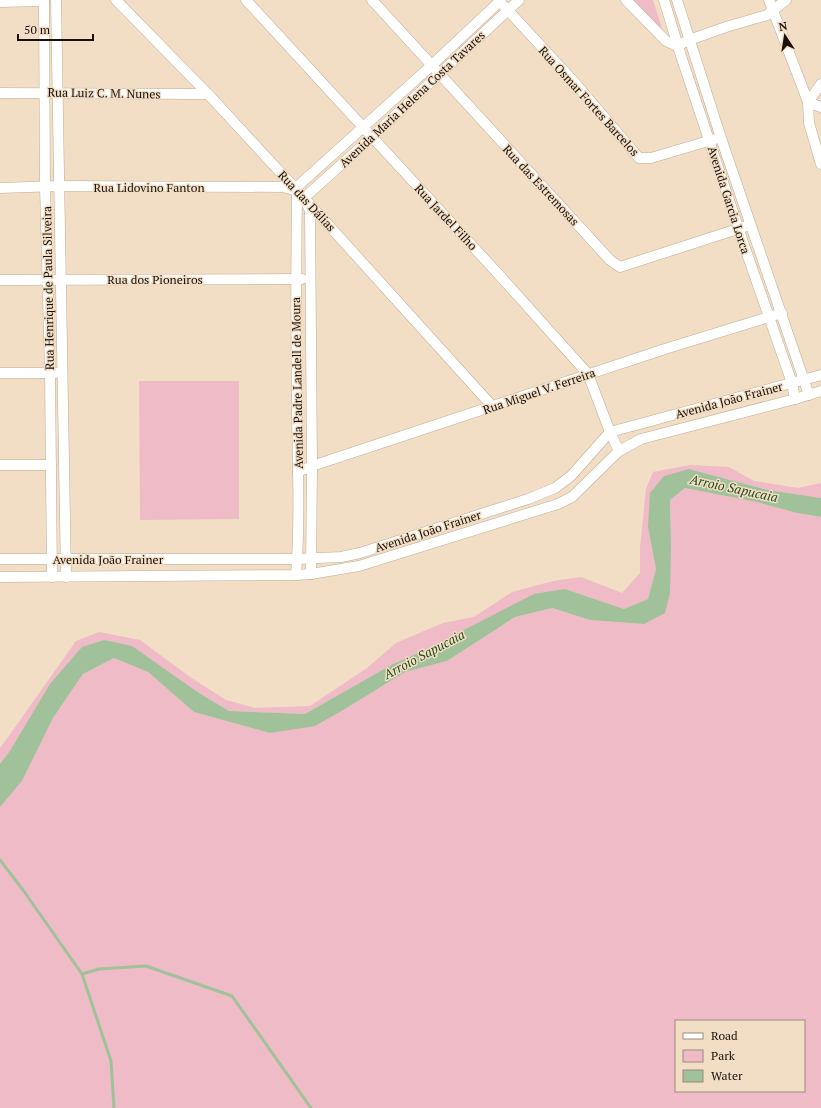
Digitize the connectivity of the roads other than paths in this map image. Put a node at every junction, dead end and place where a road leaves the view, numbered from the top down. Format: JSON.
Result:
{"nodes":[{"id":1,"x":44,"y":0,"type":"edge"},
{"id":2,"x":56,"y":0,"type":"edge"},
{"id":3,"x":116,"y":0,"type":"edge"},
{"id":4,"x":246,"y":0,"type":"edge"},
{"id":5,"x":372,"y":0,"type":"edge"},
{"id":6,"x":499,"y":0,"type":"edge"},
{"id":7,"x":519,"y":0,"type":"edge"},
{"id":8,"x":626,"y":0,"type":"edge"},
{"id":9,"x":664,"y":0,"type":"edge"},
{"id":10,"x":677,"y":0,"type":"edge"},
{"id":11,"x":769,"y":0,"type":"edge"},
{"id":12,"x":786,"y":0,"type":"edge"},
{"id":13,"x":0,"y":2,"type":"edge"},
{"id":14,"x":507,"y":10,"type":"junction"},
{"id":15,"x":774,"y":11,"type":"junction"},
{"id":16,"x":689,"y":40,"type":"junction"},
{"id":17,"x":677,"y":46,"type":"junction"},
{"id":18,"x":432,"y":65,"type":"junction"},
{"id":19,"x":439,"y":75,"type":"junction"},
{"id":20,"x":821,"y":84,"type":"edge"},
{"id":21,"x":0,"y":93,"type":"edge"},
{"id":22,"x":44,"y":93,"type":"junction"},
{"id":23,"x":58,"y":94,"type":"junction"},
{"id":24,"x":208,"y":94,"type":"junction"},
{"id":25,"x":808,"y":102,"type":"junction"},
{"id":26,"x":821,"y":107,"type":"edge"},
{"id":27,"x":364,"y":127,"type":"junction"},
{"id":28,"x":372,"y":137,"type":"junction"},
{"id":29,"x":721,"y":138,"type":"junction"},
{"id":30,"x":708,"y":140,"type":"junction"},
{"id":31,"x":821,"y":164,"type":"edge"},
{"id":32,"x":59,"y":186,"type":"junction"},
{"id":33,"x":46,"y":187,"type":"junction"},
{"id":34,"x":0,"y":188,"type":"edge"},
{"id":35,"x":301,"y":195,"type":"junction"},
{"id":36,"x":750,"y":225,"type":"junction"},
{"id":37,"x":738,"y":229,"type":"junction"},
{"id":38,"x":48,"y":279,"type":"junction"},
{"id":39,"x":61,"y":279,"type":"junction"},
{"id":40,"x":310,"y":279,"type":"junction"},
{"id":41,"x":0,"y":280,"type":"edge"},
{"id":42,"x":295,"y":280,"type":"junction"},
{"id":43,"x":782,"y":313,"type":"junction"},
{"id":44,"x":768,"y":318,"type":"junction"},
{"id":45,"x":49,"y":338,"type":"junction"},
{"id":46,"x":62,"y":338,"type":"junction"},
{"id":47,"x":50,"y":372,"type":"junction"},
{"id":48,"x":0,"y":373,"type":"edge"},
{"id":49,"x":63,"y":373,"type":"junction"},
{"id":50,"x":588,"y":374,"type":"junction"},
{"id":51,"x":821,"y":376,"type":"edge"},
{"id":52,"x":805,"y":380,"type":"junction"},
{"id":53,"x":792,"y":383,"type":"junction"},
{"id":54,"x":821,"y":391,"type":"edge"},
{"id":55,"x":809,"y":395,"type":"junction"},
{"id":56,"x":795,"y":399,"type":"junction"},
{"id":57,"x":493,"y":407,"type":"junction"},
{"id":58,"x":610,"y":432,"type":"junction"},
{"id":59,"x":619,"y":450,"type":"junction"},
{"id":60,"x":0,"y":465,"type":"edge"},
{"id":61,"x":51,"y":465,"type":"junction"},
{"id":62,"x":312,"y":466,"type":"junction"},
{"id":63,"x":298,"y":472,"type":"junction"},
{"id":64,"x":311,"y":558,"type":"junction"},
{"id":65,"x":0,"y":559,"type":"edge"},
{"id":66,"x":53,"y":559,"type":"junction"},
{"id":67,"x":66,"y":559,"type":"junction"},
{"id":68,"x":297,"y":559,"type":"junction"},
{"id":69,"x":311,"y":574,"type":"junction"},
{"id":70,"x":296,"y":575,"type":"junction"},
{"id":71,"x":0,"y":577,"type":"edge"},
{"id":72,"x":52,"y":577,"type":"junction"},
{"id":73,"x":66,"y":577,"type":"junction"}],
"edges":[{"from":1,"to":13,"type":"street"},
{"from":1,"to":22,"type":"street","name":"Rua Henrique de Paula Silveira"},
{"from":2,"to":23,"type":"street","name":"Rua Henrique de Paula Silveira"},
{"from":3,"to":24,"type":"street","name":"Rua das Dálias"},
{"from":4,"to":27,"type":"street","name":"Rua Jardel Filho"},
{"from":5,"to":18,"type":"street","name":"Rua das Estremosas"},
{"from":6,"to":14,"type":"street","name":"Rua Osmar Fortes Barcelos"},
{"from":6,"to":18,"type":"street","name":"Avenida Maria Helena Costa Tavares"},
{"from":7,"to":14,"type":"street","name":"Avenida Maria Helena Costa Tavares"},
{"from":8,"to":17,"type":"street"},
{"from":9,"to":17,"type":"street","name":"Avenida Garcia Lorca"},
{"from":10,"to":16,"type":"street","name":"Avenida Garcia Lorca"},
{"from":11,"to":15,"type":"street"},
{"from":12,"to":15,"type":"street"},
{"from":14,"to":19,"type":"street","name":"Avenida Maria Helena Costa Tavares"},
{"from":14,"to":30,"type":"street","name":"Rua Osmar Fortes Barcelos"},
{"from":15,"to":16,"type":"street"},
{"from":15,"to":25,"type":"street"},
{"from":16,"to":17,"type":"street"},
{"from":16,"to":29,"type":"street","name":"Avenida Garcia Lorca"},
{"from":17,"to":30,"type":"street","name":"Avenida Garcia Lorca"},
{"from":18,"to":19,"type":"street","name":"Rua das Estremosas"},
{"from":18,"to":27,"type":"street","name":"Avenida Maria Helena Costa Tavares"},
{"from":19,"to":28,"type":"street","name":"Avenida Maria Helena Costa Tavares"},
{"from":19,"to":37,"type":"street","name":"Rua das Estremosas"},
{"from":20,"to":25,"type":"street"},
{"from":21,"to":22,"type":"street","name":"Rua Luiz C. M. Nunes"},
{"from":22,"to":23,"type":"street","name":"Rua Luiz C. M. Nunes"},
{"from":22,"to":33,"type":"street","name":"Rua Henrique de Paula Silveira"},
{"from":23,"to":24,"type":"street","name":"Rua Luiz C. M. Nunes"},
{"from":23,"to":32,"type":"street","name":"Rua Henrique de Paula Silveira"},
{"from":24,"to":35,"type":"street","name":"Rua das Dálias"},
{"from":25,"to":26,"type":"street"},
{"from":25,"to":31,"type":"street"},
{"from":27,"to":28,"type":"street","name":"Rua Jardel Filho"},
{"from":27,"to":35,"type":"street","name":"Avenida Maria Helena Costa Tavares"},
{"from":28,"to":35,"type":"street","name":"Avenida Maria Helena Costa Tavares"},
{"from":28,"to":50,"type":"street","name":"Rua Jardel Filho"},
{"from":29,"to":30,"type":"street","name":"Rua Osmar Fortes Barcelos"},
{"from":29,"to":36,"type":"street","name":"Avenida Garcia Lorca"},
{"from":30,"to":37,"type":"street","name":"Avenida Garcia Lorca"},
{"from":32,"to":33,"type":"street","name":"Rua Lidovino Fanton"},
{"from":32,"to":35,"type":"street","name":"Rua Lidovino Fanton"},
{"from":32,"to":39,"type":"street","name":"Rua Henrique de Paula Silveira"},
{"from":33,"to":34,"type":"street","name":"Rua Lidovino Fanton"},
{"from":33,"to":38,"type":"street","name":"Rua Henrique de Paula Silveira"},
{"from":35,"to":40,"type":"street","name":"Avenida Padre Landell de Moura"},
{"from":35,"to":42,"type":"street","name":"Avenida Padre Landell de Moura"},
{"from":35,"to":57,"type":"street","name":"Rua das Dálias"},
{"from":36,"to":37,"type":"street","name":"Rua das Estremosas"},
{"from":36,"to":43,"type":"street","name":"Avenida Garcia Lorca"},
{"from":37,"to":44,"type":"street","name":"Avenida Garcia Lorca"},
{"from":38,"to":39,"type":"street","name":"Rua dos Pioneiros"},
{"from":38,"to":41,"type":"street","name":"Rua dos Pioneiros"},
{"from":38,"to":45,"type":"street","name":"Rua Henrique de Paula Silveira"},
{"from":39,"to":42,"type":"street","name":"Rua dos Pioneiros"},
{"from":39,"to":46,"type":"street","name":"Rua Henrique de Paula Silveira"},
{"from":40,"to":42,"type":"street","name":"Rua dos Pioneiros"},
{"from":40,"to":62,"type":"street","name":"Avenida Padre Landell de Moura"},
{"from":42,"to":63,"type":"street","name":"Avenida Padre Landell de Moura"},
{"from":43,"to":44,"type":"street","name":"Rua Miguel V. Ferreira"},
{"from":43,"to":52,"type":"street","name":"Avenida Garcia Lorca"},
{"from":44,"to":50,"type":"street","name":"Rua Miguel V. Ferreira"},
{"from":44,"to":53,"type":"street","name":"Avenida Garcia Lorca"},
{"from":45,"to":46,"type":"street"},
{"from":45,"to":47,"type":"street","name":"Rua Henrique de Paula Silveira"},
{"from":46,"to":49,"type":"street","name":"Rua Henrique de Paula Silveira"},
{"from":47,"to":48,"type":"street"},
{"from":47,"to":49,"type":"street"},
{"from":47,"to":61,"type":"street","name":"Rua Henrique de Paula Silveira"},
{"from":49,"to":67,"type":"street","name":"Rua Henrique de Paula Silveira"},
{"from":50,"to":57,"type":"street","name":"Rua Miguel V. Ferreira"},
{"from":50,"to":58,"type":"street","name":"Rua Jardel Filho"},
{"from":51,"to":52,"type":"street","name":"Avenida João Frainer"},
{"from":52,"to":53,"type":"street","name":"Avenida João Frainer"},
{"from":52,"to":55,"type":"street","name":"Avenida Garcia Lorca"},
{"from":53,"to":56,"type":"street","name":"Avenida Garcia Lorca"},
{"from":53,"to":58,"type":"street","name":"Avenida João Frainer"},
{"from":54,"to":55,"type":"street","name":"Avenida João Frainer"},
{"from":55,"to":56,"type":"street","name":"Avenida João Frainer"},
{"from":56,"to":59,"type":"street","name":"Avenida João Frainer"},
{"from":57,"to":62,"type":"street","name":"Rua Miguel V. Ferreira"},
{"from":58,"to":59,"type":"street","name":"Rua Jardel Filho"},
{"from":58,"to":64,"type":"street","name":"Avenida João Frainer"},
{"from":59,"to":69,"type":"street","name":"Avenida João Frainer"},
{"from":60,"to":61,"type":"street"},
{"from":61,"to":66,"type":"street","name":"Rua Henrique de Paula Silveira"},
{"from":62,"to":63,"type":"street","name":"Rua Miguel V. Ferreira"},
{"from":62,"to":64,"type":"street","name":"Avenida Padre Landell de Moura"},
{"from":63,"to":68,"type":"street","name":"Avenida Padre Landell de Moura"},
{"from":64,"to":68,"type":"street","name":"Avenida João Frainer"},
{"from":64,"to":69,"type":"street","name":"Avenida Padre Landell de Moura"},
{"from":65,"to":66,"type":"street","name":"Avenida João Frainer"},
{"from":66,"to":67,"type":"street","name":"Avenida João Frainer"},
{"from":66,"to":72,"type":"street","name":"Rua Henrique de Paula Silveira"},
{"from":67,"to":68,"type":"street","name":"Avenida João Frainer"},
{"from":67,"to":73,"type":"street","name":"Rua Henrique de Paula Silveira"},
{"from":68,"to":70,"type":"street","name":"Avenida Padre Landell de Moura"},
{"from":69,"to":70,"type":"street","name":"Avenida João Frainer"},
{"from":70,"to":73,"type":"street","name":"Avenida João Frainer"},
{"from":71,"to":72,"type":"street","name":"Avenida João Frainer"},
{"from":72,"to":73,"type":"street","name":"Avenida João Frainer"}]}
